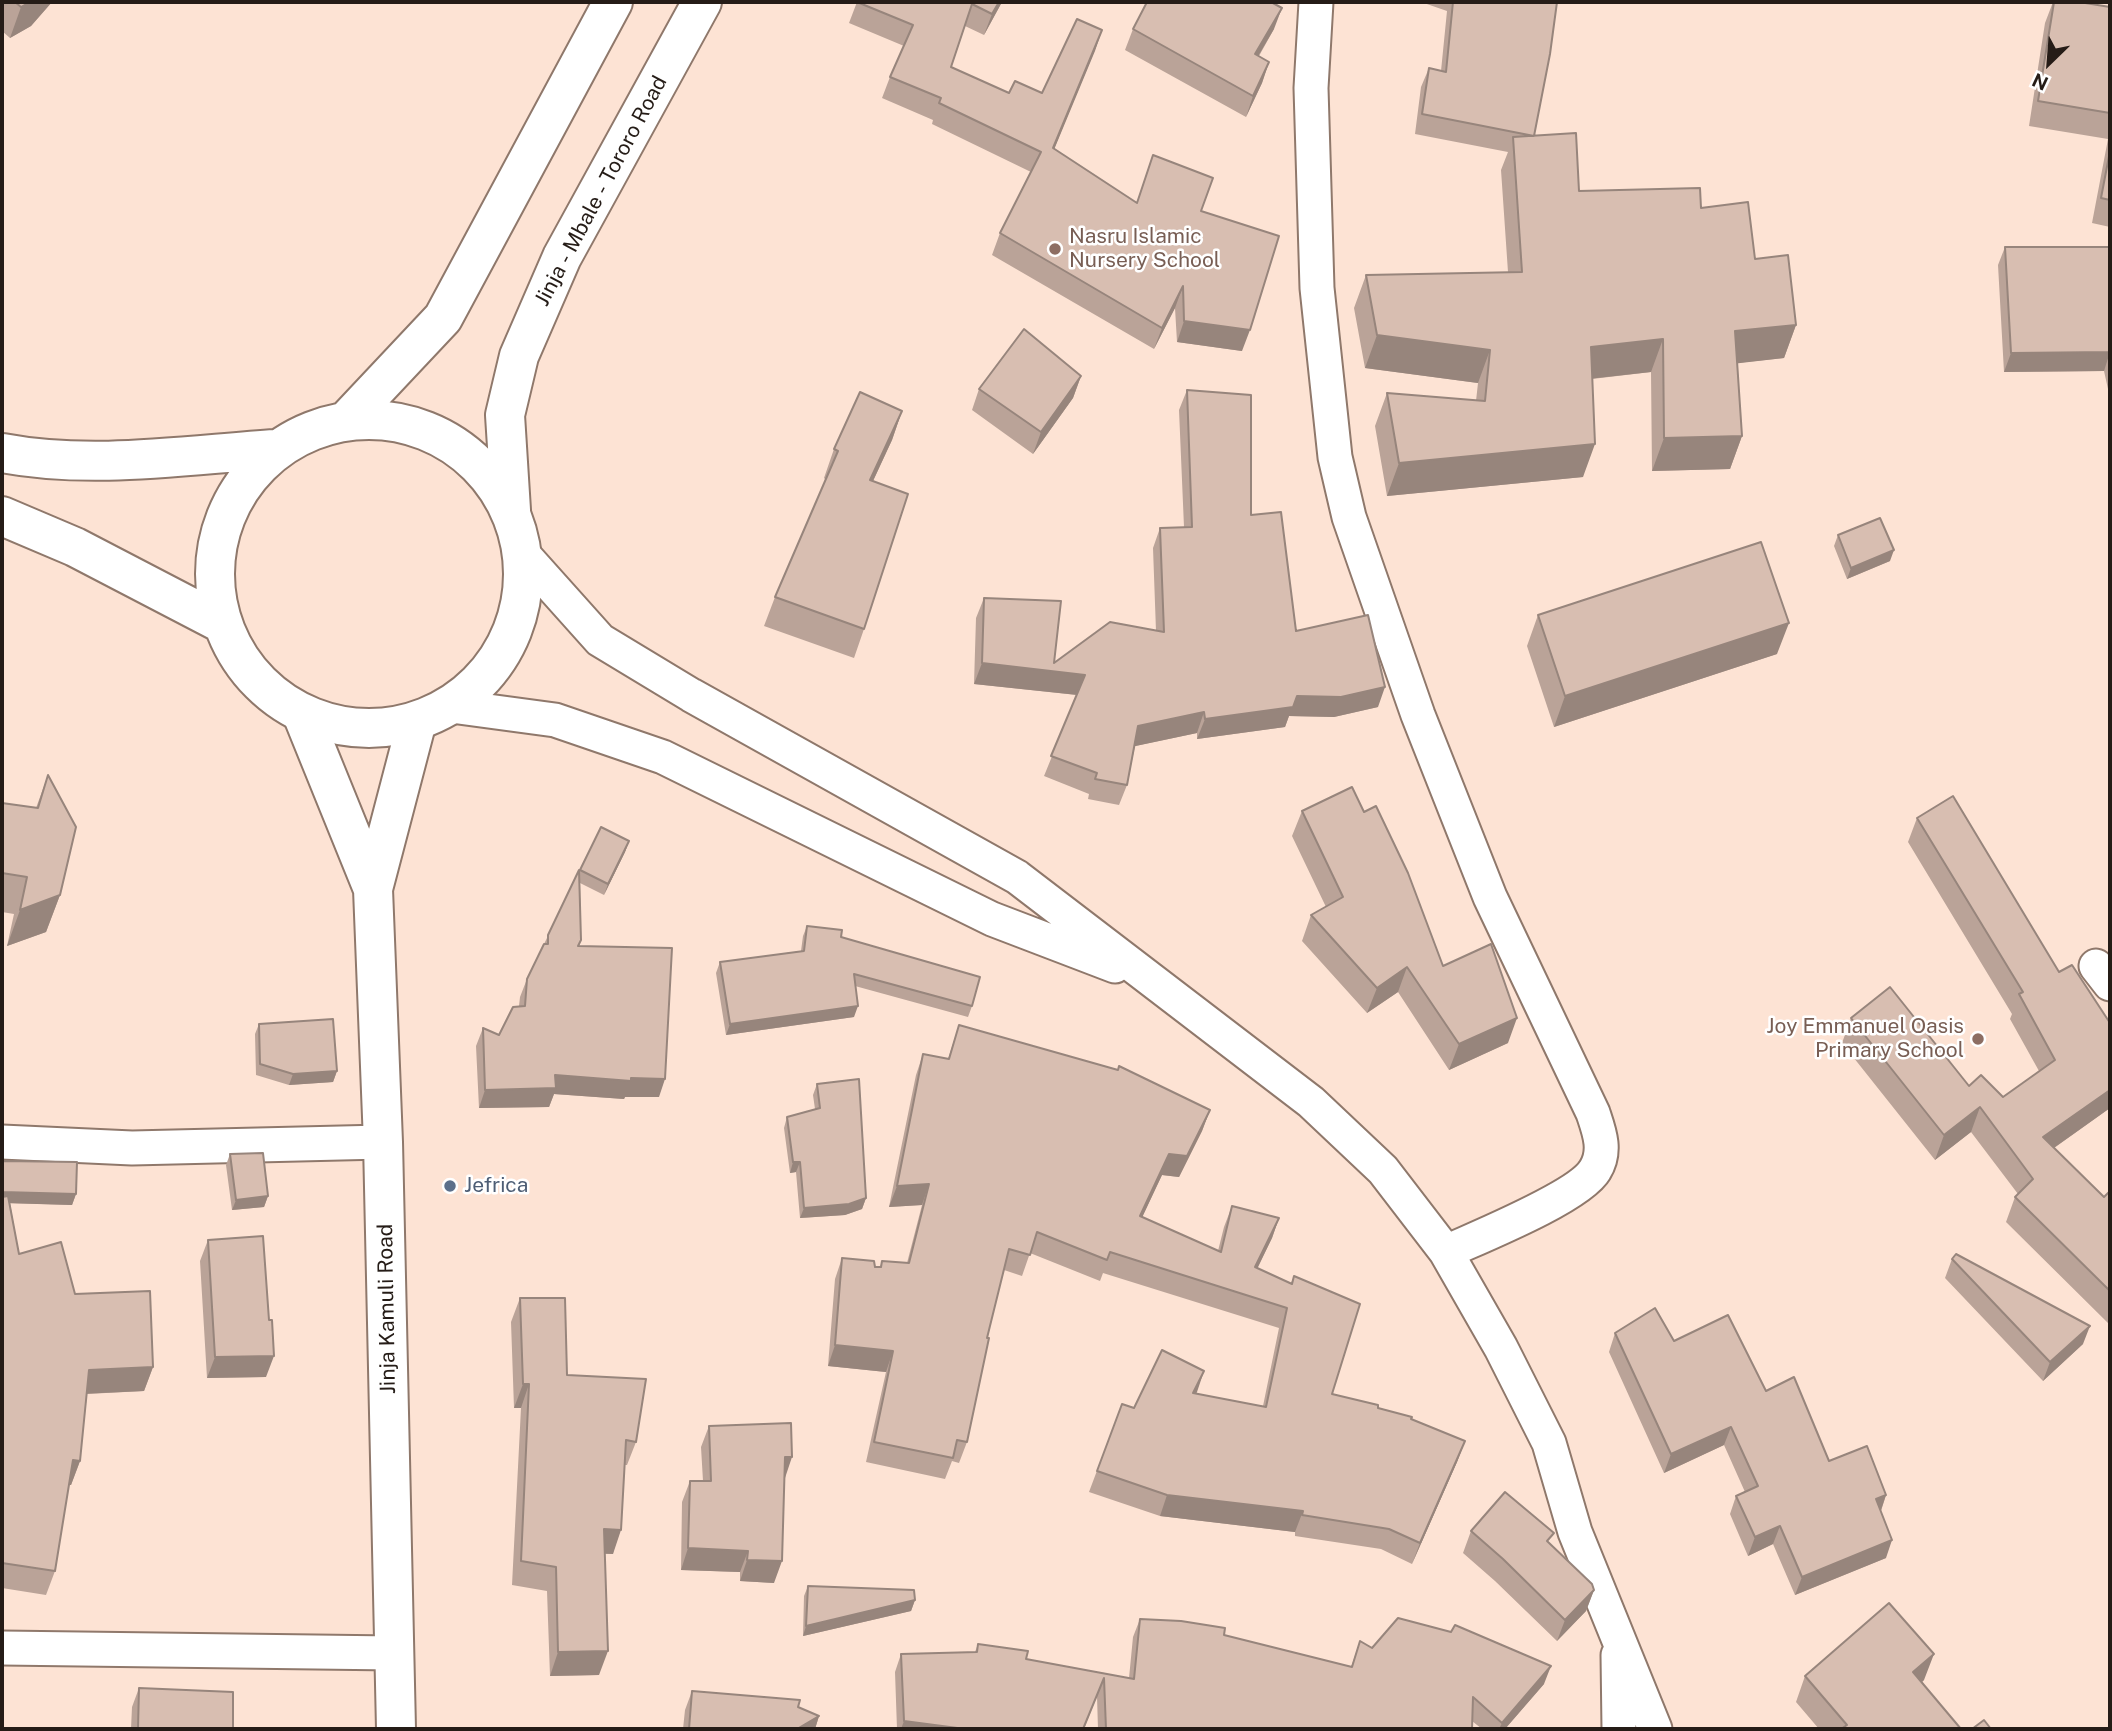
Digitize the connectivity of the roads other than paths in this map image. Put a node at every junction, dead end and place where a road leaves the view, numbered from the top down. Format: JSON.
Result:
{"nodes":[{"id":1,"x":613,"y":2,"type":"edge"},
{"id":2,"x":702,"y":2,"type":"edge"},
{"id":3,"x":1316,"y":2,"type":"edge"},
{"id":4,"x":348,"y":419,"type":"junction"},
{"id":5,"x":276,"y":449,"type":"junction"},
{"id":6,"x":2,"y":453,"type":"edge"},
{"id":7,"x":511,"y":510,"type":"junction"},
{"id":8,"x":2,"y":516,"type":"edge"},
{"id":9,"x":523,"y":554,"type":"junction"},
{"id":10,"x":221,"y":623,"type":"junction"},
{"id":11,"x":451,"y":706,"type":"junction"},
{"id":12,"x":302,"y":714,"type":"junction"},
{"id":13,"x":416,"y":721,"type":"junction"},
{"id":14,"x":373,"y":889,"type":"junction"},
{"id":15,"x":1150,"y":979,"type":"junction"},
{"id":16,"x":2,"y":1142,"type":"edge"},
{"id":17,"x":383,"y":1142,"type":"junction"},
{"id":18,"x":1446,"y":1252,"type":"junction"},
{"id":19,"x":1618,"y":1636,"type":"junction"},
{"id":20,"x":2,"y":1648,"type":"edge"},
{"id":21,"x":394,"y":1653,"type":"junction"},
{"id":22,"x":396,"y":1729,"type":"edge"},
{"id":23,"x":1619,"y":1729,"type":"edge"},
{"id":24,"x":1655,"y":1729,"type":"edge"}],
"edges":[{"from":1,"to":4,"type":"main road"},
{"from":2,"to":7,"type":"main road","name":"Jinja - Mbale - Tororo Road"},
{"from":3,"to":18,"type":"street"},
{"from":4,"to":5,"type":"main road"},
{"from":4,"to":7,"type":"main road"},
{"from":5,"to":6,"type":"main road"},
{"from":5,"to":10,"type":"main road"},
{"from":7,"to":9,"type":"main road"},
{"from":8,"to":10,"type":"main road"},
{"from":9,"to":11,"type":"main road"},
{"from":9,"to":15,"type":"street"},
{"from":10,"to":12,"type":"main road"},
{"from":11,"to":13,"type":"main road"},
{"from":11,"to":15,"type":"street"},
{"from":12,"to":13,"type":"main road"},
{"from":12,"to":14,"type":"main road","name":"Jinja Kamuli Road"},
{"from":13,"to":14,"type":"main road","name":"Jinja Kamuli Road"},
{"from":14,"to":17,"type":"main road","name":"Jinja Kamuli Road"},
{"from":15,"to":18,"type":"street"},
{"from":16,"to":17,"type":"street"},
{"from":17,"to":21,"type":"main road","name":"Jinja Kamuli Road"},
{"from":18,"to":19,"type":"street"},
{"from":19,"to":23,"type":"street"},
{"from":19,"to":24,"type":"street"},
{"from":20,"to":21,"type":"street"},
{"from":21,"to":22,"type":"main road","name":"Jinja Kamuli Road"}]}
